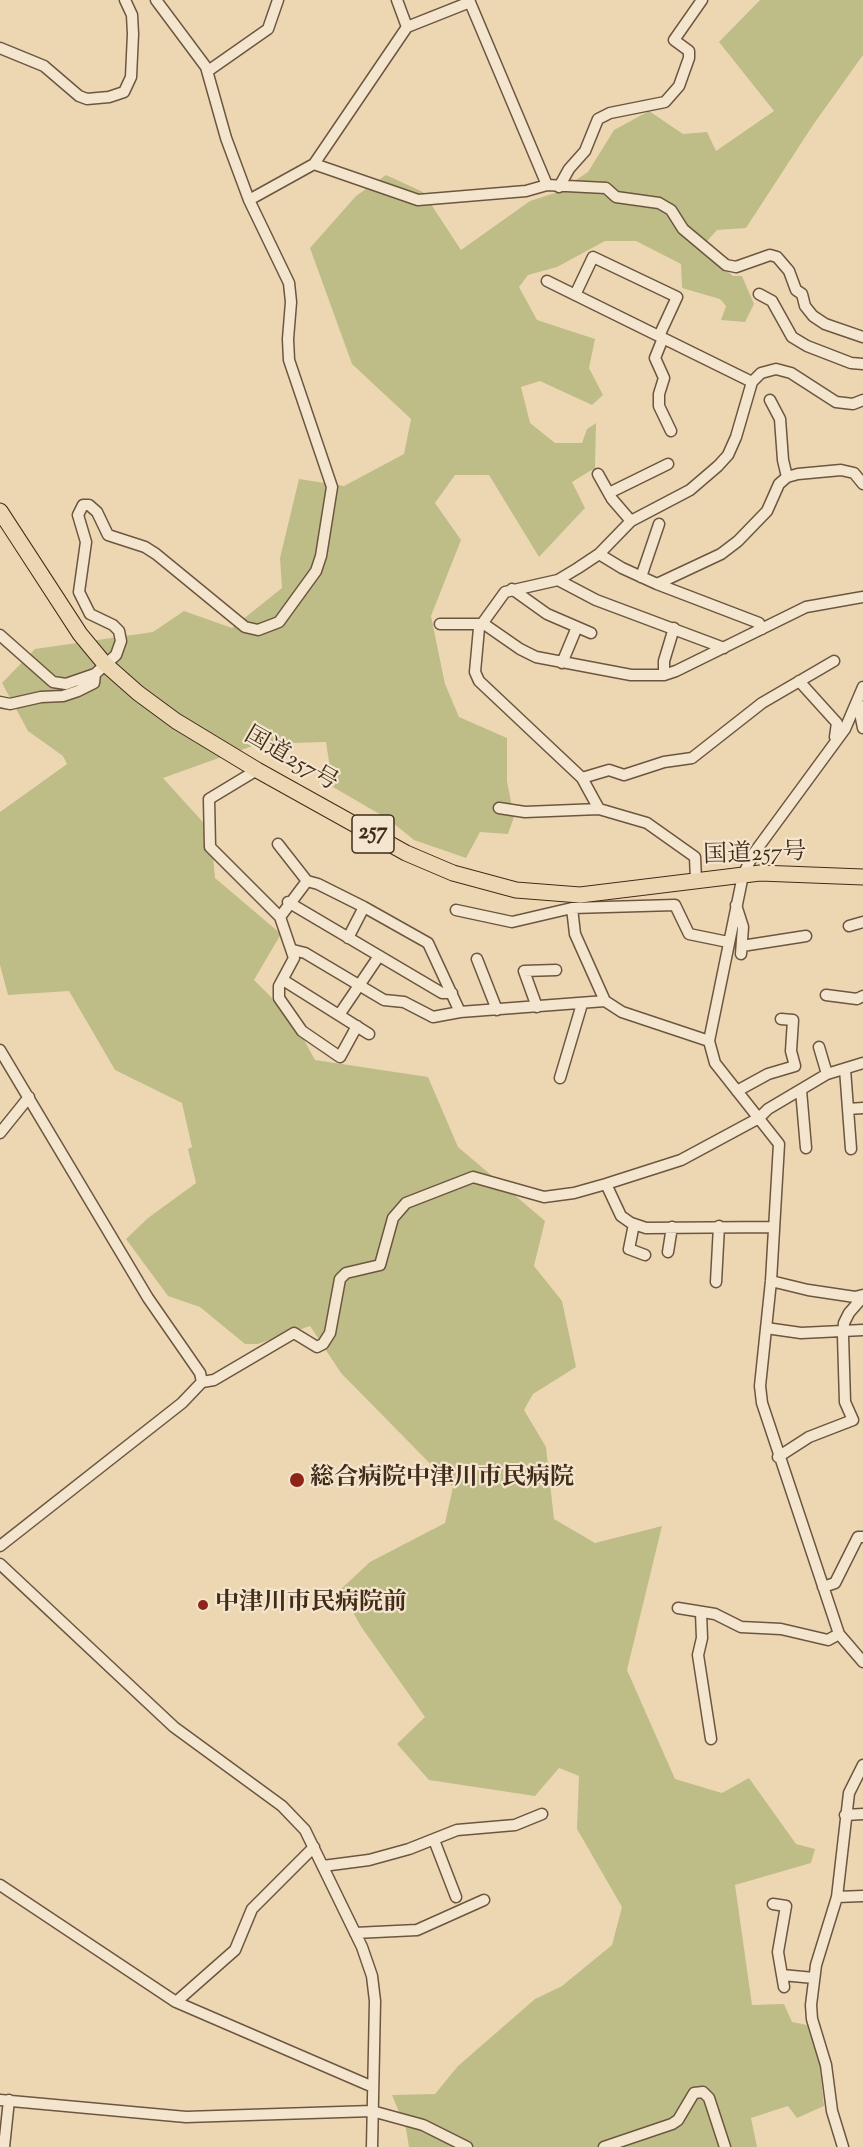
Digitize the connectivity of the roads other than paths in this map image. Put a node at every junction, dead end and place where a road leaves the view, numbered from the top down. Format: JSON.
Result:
{"nodes":[{"id":1,"x":126,"y":0,"type":"edge"},
{"id":2,"x":156,"y":0,"type":"edge"},
{"id":3,"x":278,"y":0,"type":"edge"},
{"id":4,"x":397,"y":0,"type":"edge"},
{"id":5,"x":702,"y":0,"type":"edge"},
{"id":6,"x":470,"y":1,"type":"edge"},
{"id":7,"x":407,"y":27,"type":"junction"},
{"id":8,"x":0,"y":48,"type":"edge"},
{"id":9,"x":208,"y":71,"type":"junction"},
{"id":10,"x":314,"y":164,"type":"junction"},
{"id":11,"x":553,"y":186,"type":"junction"},
{"id":12,"x":249,"y":200,"type":"junction"},
{"id":13,"x":547,"y":281,"type":"dead end"},
{"id":14,"x":759,"y":294,"type":"dead end"},
{"id":15,"x":576,"y":295,"type":"junction"},
{"id":16,"x":661,"y":337,"type":"junction"},
{"id":17,"x":863,"y":337,"type":"edge"},
{"id":18,"x":863,"y":364,"type":"edge"},
{"id":19,"x":752,"y":382,"type":"junction"},
{"id":20,"x":770,"y":400,"type":"dead end"},
{"id":21,"x":863,"y":400,"type":"edge"},
{"id":22,"x":671,"y":431,"type":"dead end"},
{"id":23,"x":668,"y":464,"type":"dead end"},
{"id":24,"x":598,"y":474,"type":"dead end"},
{"id":25,"x":788,"y":477,"type":"junction"},
{"id":26,"x":863,"y":484,"type":"edge"},
{"id":27,"x":609,"y":494,"type":"junction"},
{"id":28,"x":0,"y":511,"type":"edge"},
{"id":29,"x":631,"y":521,"type":"junction"},
{"id":30,"x":659,"y":524,"type":"dead end"},
{"id":31,"x":599,"y":554,"type":"junction"},
{"id":32,"x":641,"y":577,"type":"junction"},
{"id":33,"x":558,"y":579,"type":"junction"},
{"id":34,"x":657,"y":584,"type":"junction"},
{"id":35,"x":512,"y":589,"type":"junction"},
{"id":36,"x":863,"y":597,"type":"edge"},
{"id":37,"x":440,"y":624,"type":"dead end"},
{"id":38,"x":484,"y":624,"type":"junction"},
{"id":39,"x":577,"y":627,"type":"junction"},
{"id":40,"x":674,"y":628,"type":"junction"},
{"id":41,"x":762,"y":629,"type":"junction"},
{"id":42,"x":591,"y":633,"type":"dead end"},
{"id":43,"x":0,"y":635,"type":"edge"},
{"id":44,"x":724,"y":648,"type":"junction"},
{"id":45,"x":834,"y":661,"type":"dead end"},
{"id":46,"x":562,"y":663,"type":"junction"},
{"id":47,"x":99,"y":669,"type":"junction"},
{"id":48,"x":664,"y":675,"type":"junction"},
{"id":49,"x":799,"y":681,"type":"junction"},
{"id":50,"x":863,"y":687,"type":"edge"},
{"id":51,"x":0,"y":702,"type":"edge"},
{"id":52,"x":858,"y":703,"type":"junction"},
{"id":53,"x":863,"y":728,"type":"edge"},
{"id":54,"x":837,"y":740,"type":"junction"},
{"id":55,"x":257,"y":770,"type":"junction"},
{"id":56,"x":582,"y":778,"type":"junction"},
{"id":57,"x":499,"y":808,"type":"dead end"},
{"id":58,"x":598,"y":809,"type":"junction"},
{"id":59,"x":278,"y":844,"type":"dead end"},
{"id":60,"x":743,"y":875,"type":"junction"},
{"id":61,"x":863,"y":878,"type":"edge"},
{"id":62,"x":696,"y":880,"type":"junction"},
{"id":63,"x":307,"y":881,"type":"junction"},
{"id":64,"x":288,"y":902,"type":"junction"},
{"id":65,"x":736,"y":905,"type":"junction"},
{"id":66,"x":364,"y":907,"type":"junction"},
{"id":67,"x":572,"y":908,"type":"junction"},
{"id":68,"x":456,"y":910,"type":"dead end"},
{"id":69,"x":280,"y":917,"type":"junction"},
{"id":70,"x":863,"y":922,"type":"edge"},
{"id":71,"x":849,"y":926,"type":"dead end"},
{"id":72,"x":806,"y":936,"type":"dead end"},
{"id":73,"x":348,"y":938,"type":"junction"},
{"id":74,"x":728,"y":942,"type":"junction"},
{"id":75,"x":293,"y":950,"type":"junction"},
{"id":76,"x":379,"y":956,"type":"junction"},
{"id":77,"x":477,"y":959,"type":"dead end"},
{"id":78,"x":556,"y":970,"type":"dead end"},
{"id":79,"x":283,"y":980,"type":"junction"},
{"id":80,"x":358,"y":984,"type":"junction"},
{"id":81,"x":452,"y":993,"type":"junction"},
{"id":82,"x":826,"y":995,"type":"dead end"},
{"id":83,"x":863,"y":996,"type":"edge"},
{"id":84,"x":605,"y":1001,"type":"junction"},
{"id":85,"x":582,"y":1004,"type":"junction"},
{"id":86,"x":537,"y":1007,"type":"junction"},
{"id":87,"x":497,"y":1010,"type":"junction"},
{"id":88,"x":460,"y":1012,"type":"junction"},
{"id":89,"x":339,"y":1015,"type":"junction"},
{"id":90,"x":781,"y":1019,"type":"dead end"},
{"id":91,"x":357,"y":1026,"type":"junction"},
{"id":92,"x":369,"y":1034,"type":"dead end"},
{"id":93,"x":709,"y":1041,"type":"junction"},
{"id":94,"x":819,"y":1047,"type":"dead end"},
{"id":95,"x":0,"y":1050,"type":"edge"},
{"id":96,"x":863,"y":1063,"type":"edge"},
{"id":97,"x":845,"y":1069,"type":"junction"},
{"id":98,"x":827,"y":1074,"type":"junction"},
{"id":99,"x":560,"y":1078,"type":"dead end"},
{"id":100,"x":801,"y":1090,"type":"junction"},
{"id":101,"x":737,"y":1091,"type":"junction"},
{"id":102,"x":29,"y":1097,"type":"junction"},
{"id":103,"x":863,"y":1108,"type":"edge"},
{"id":104,"x":848,"y":1109,"type":"junction"},
{"id":105,"x":759,"y":1118,"type":"junction"},
{"id":106,"x":0,"y":1133,"type":"edge"},
{"id":107,"x":806,"y":1148,"type":"dead end"},
{"id":108,"x":850,"y":1149,"type":"dead end"},
{"id":109,"x":606,"y":1184,"type":"junction"},
{"id":110,"x":634,"y":1224,"type":"junction"},
{"id":111,"x":719,"y":1226,"type":"junction"},
{"id":112,"x":672,"y":1227,"type":"junction"},
{"id":113,"x":774,"y":1227,"type":"junction"},
{"id":114,"x":668,"y":1252,"type":"dead end"},
{"id":115,"x":645,"y":1256,"type":"dead end"},
{"id":116,"x":771,"y":1281,"type":"junction"},
{"id":117,"x":716,"y":1282,"type":"dead end"},
{"id":118,"x":863,"y":1296,"type":"edge"},
{"id":119,"x":766,"y":1328,"type":"junction"},
{"id":120,"x":843,"y":1330,"type":"junction"},
{"id":121,"x":863,"y":1330,"type":"edge"},
{"id":122,"x":202,"y":1382,"type":"junction"},
{"id":123,"x":778,"y":1457,"type":"junction"},
{"id":124,"x":863,"y":1537,"type":"edge"},
{"id":125,"x":0,"y":1546,"type":"edge"},
{"id":126,"x":0,"y":1564,"type":"edge"},
{"id":127,"x":823,"y":1587,"type":"junction"},
{"id":128,"x":678,"y":1608,"type":"dead end"},
{"id":129,"x":701,"y":1613,"type":"junction"},
{"id":130,"x":839,"y":1634,"type":"junction"},
{"id":131,"x":863,"y":1662,"type":"edge"},
{"id":132,"x":711,"y":1739,"type":"dead end"},
{"id":133,"x":863,"y":1765,"type":"edge"},
{"id":134,"x":542,"y":1814,"type":"dead end"},
{"id":135,"x":863,"y":1814,"type":"edge"},
{"id":136,"x":845,"y":1815,"type":"junction"},
{"id":137,"x":434,"y":1840,"type":"junction"},
{"id":138,"x":314,"y":1847,"type":"junction"},
{"id":139,"x":323,"y":1866,"type":"junction"},
{"id":140,"x":0,"y":1885,"type":"edge"},
{"id":141,"x":863,"y":1896,"type":"edge"},
{"id":142,"x":456,"y":1897,"type":"dead end"},
{"id":143,"x":837,"y":1897,"type":"junction"},
{"id":144,"x":484,"y":1900,"type":"dead end"},
{"id":145,"x":774,"y":1904,"type":"dead end"},
{"id":146,"x":355,"y":1933,"type":"junction"},
{"id":147,"x":782,"y":1975,"type":"junction"},
{"id":148,"x":814,"y":1978,"type":"junction"},
{"id":149,"x":784,"y":1987,"type":"dead end"},
{"id":150,"x":176,"y":2002,"type":"junction"},
{"id":151,"x":373,"y":2087,"type":"junction"},
{"id":152,"x":5,"y":2100,"type":"edge"},
{"id":153,"x":372,"y":2111,"type":"junction"},
{"id":154,"x":4,"y":2147,"type":"edge"},
{"id":155,"x":372,"y":2147,"type":"edge"},
{"id":156,"x":467,"y":2147,"type":"edge"},
{"id":157,"x":604,"y":2147,"type":"edge"},
{"id":158,"x":724,"y":2147,"type":"edge"},
{"id":159,"x":843,"y":2147,"type":"edge"}],
"edges":[{"from":1,"to":8,"type":"street"},
{"from":2,"to":9,"type":"street"},
{"from":3,"to":9,"type":"street"},
{"from":4,"to":7,"type":"street"},
{"from":5,"to":11,"type":"street"},
{"from":6,"to":7,"type":"street"},
{"from":6,"to":11,"type":"street"},
{"from":7,"to":10,"type":"street"},
{"from":9,"to":12,"type":"street"},
{"from":10,"to":11,"type":"street"},
{"from":10,"to":12,"type":"street"},
{"from":11,"to":17,"type":"street"},
{"from":12,"to":47,"type":"street"},
{"from":13,"to":15,"type":"street"},
{"from":14,"to":18,"type":"street"},
{"from":15,"to":16,"type":"street"},
{"from":15,"to":16,"type":"street"},
{"from":16,"to":19,"type":"street"},
{"from":16,"to":22,"type":"street"},
{"from":19,"to":21,"type":"street"},
{"from":19,"to":29,"type":"street"},
{"from":20,"to":25,"type":"street"},
{"from":23,"to":27,"type":"street"},
{"from":24,"to":27,"type":"street"},
{"from":25,"to":26,"type":"street"},
{"from":25,"to":34,"type":"street"},
{"from":27,"to":29,"type":"street"},
{"from":28,"to":47,"type":"highway","name":"国道257号","number":"257"},
{"from":29,"to":31,"type":"street"},
{"from":30,"to":32,"type":"street"},
{"from":31,"to":32,"type":"street"},
{"from":31,"to":33,"type":"street"},
{"from":32,"to":34,"type":"street"},
{"from":33,"to":35,"type":"street"},
{"from":33,"to":40,"type":"street"},
{"from":34,"to":41,"type":"street"},
{"from":35,"to":38,"type":"street"},
{"from":35,"to":39,"type":"street"},
{"from":36,"to":41,"type":"street"},
{"from":37,"to":38,"type":"street"},
{"from":38,"to":46,"type":"street"},
{"from":38,"to":56,"type":"street"},
{"from":39,"to":42,"type":"street"},
{"from":39,"to":46,"type":"street"},
{"from":40,"to":44,"type":"street"},
{"from":40,"to":48,"type":"street"},
{"from":41,"to":44,"type":"street"},
{"from":43,"to":47,"type":"street"},
{"from":44,"to":48,"type":"street"},
{"from":45,"to":49,"type":"street"},
{"from":46,"to":48,"type":"street"},
{"from":47,"to":51,"type":"street"},
{"from":47,"to":55,"type":"highway","name":"国道257号","number":"257"},
{"from":49,"to":54,"type":"street"},
{"from":49,"to":56,"type":"street"},
{"from":50,"to":52,"type":"street"},
{"from":52,"to":53,"type":"street"},
{"from":52,"to":54,"type":"street"},
{"from":54,"to":60,"type":"street"},
{"from":55,"to":62,"type":"highway","name":"国道257号","number":"257"},
{"from":55,"to":69,"type":"street"},
{"from":56,"to":58,"type":"street"},
{"from":57,"to":58,"type":"street"},
{"from":58,"to":62,"type":"street"},
{"from":59,"to":63,"type":"street"},
{"from":60,"to":61,"type":"highway","name":"国道257号","number":"257"},
{"from":60,"to":62,"type":"highway","name":"国道257号","number":"257"},
{"from":60,"to":65,"type":"street"},
{"from":63,"to":64,"type":"street"},
{"from":63,"to":66,"type":"street"},
{"from":64,"to":69,"type":"street"},
{"from":64,"to":73,"type":"street"},
{"from":65,"to":72,"type":"street"},
{"from":65,"to":74,"type":"street"},
{"from":66,"to":73,"type":"street"},
{"from":66,"to":81,"type":"street"},
{"from":67,"to":68,"type":"street"},
{"from":67,"to":74,"type":"street"},
{"from":67,"to":84,"type":"street"},
{"from":69,"to":75,"type":"street"},
{"from":70,"to":71,"type":"street"},
{"from":73,"to":76,"type":"street"},
{"from":74,"to":93,"type":"street"},
{"from":75,"to":79,"type":"street"},
{"from":75,"to":80,"type":"street"},
{"from":76,"to":80,"type":"street"},
{"from":76,"to":81,"type":"street"},
{"from":77,"to":87,"type":"street"},
{"from":78,"to":86,"type":"street"},
{"from":79,"to":89,"type":"street"},
{"from":79,"to":91,"type":"street"},
{"from":80,"to":88,"type":"street"},
{"from":80,"to":89,"type":"street"},
{"from":81,"to":88,"type":"street"},
{"from":82,"to":83,"type":"street"},
{"from":84,"to":85,"type":"street"},
{"from":84,"to":93,"type":"street"},
{"from":85,"to":86,"type":"street"},
{"from":85,"to":99,"type":"street"},
{"from":86,"to":87,"type":"street"},
{"from":87,"to":88,"type":"street"},
{"from":89,"to":91,"type":"street"},
{"from":90,"to":101,"type":"street"},
{"from":91,"to":92,"type":"street"},
{"from":93,"to":101,"type":"street"},
{"from":94,"to":98,"type":"street"},
{"from":95,"to":102,"type":"street"},
{"from":96,"to":97,"type":"street"},
{"from":97,"to":98,"type":"street"},
{"from":97,"to":104,"type":"street"},
{"from":98,"to":100,"type":"street"},
{"from":100,"to":105,"type":"street"},
{"from":100,"to":107,"type":"street"},
{"from":101,"to":105,"type":"street"},
{"from":102,"to":106,"type":"street"},
{"from":102,"to":122,"type":"street"},
{"from":103,"to":104,"type":"street"},
{"from":104,"to":108,"type":"street"},
{"from":105,"to":109,"type":"street"},
{"from":105,"to":113,"type":"street"},
{"from":109,"to":110,"type":"street"},
{"from":109,"to":122,"type":"street"},
{"from":110,"to":112,"type":"street"},
{"from":110,"to":115,"type":"street"},
{"from":111,"to":112,"type":"street"},
{"from":111,"to":113,"type":"street"},
{"from":111,"to":117,"type":"street"},
{"from":112,"to":114,"type":"street"},
{"from":113,"to":116,"type":"street"},
{"from":116,"to":118,"type":"street"},
{"from":116,"to":119,"type":"street"},
{"from":118,"to":120,"type":"street"},
{"from":119,"to":120,"type":"street"},
{"from":119,"to":123,"type":"street"},
{"from":120,"to":121,"type":"street"},
{"from":120,"to":123,"type":"street"},
{"from":122,"to":125,"type":"street"},
{"from":123,"to":127,"type":"street"},
{"from":124,"to":127,"type":"street"},
{"from":126,"to":138,"type":"street"},
{"from":127,"to":130,"type":"street"},
{"from":128,"to":129,"type":"street"},
{"from":129,"to":130,"type":"street"},
{"from":129,"to":132,"type":"street"},
{"from":130,"to":131,"type":"street"},
{"from":133,"to":136,"type":"street"},
{"from":134,"to":137,"type":"street"},
{"from":135,"to":136,"type":"street"},
{"from":136,"to":143,"type":"street"},
{"from":137,"to":139,"type":"street"},
{"from":137,"to":142,"type":"street"},
{"from":138,"to":139,"type":"street"},
{"from":138,"to":150,"type":"street"},
{"from":139,"to":146,"type":"street"},
{"from":140,"to":150,"type":"street"},
{"from":141,"to":143,"type":"street"},
{"from":143,"to":148,"type":"street"},
{"from":144,"to":146,"type":"street"},
{"from":145,"to":147,"type":"street"},
{"from":146,"to":151,"type":"street"},
{"from":147,"to":148,"type":"street"},
{"from":147,"to":149,"type":"street"},
{"from":148,"to":159,"type":"street"},
{"from":150,"to":151,"type":"street"},
{"from":151,"to":153,"type":"street"},
{"from":152,"to":153,"type":"street"},
{"from":152,"to":154,"type":"street"},
{"from":153,"to":155,"type":"street"},
{"from":153,"to":156,"type":"street"},
{"from":157,"to":158,"type":"street"}]}
